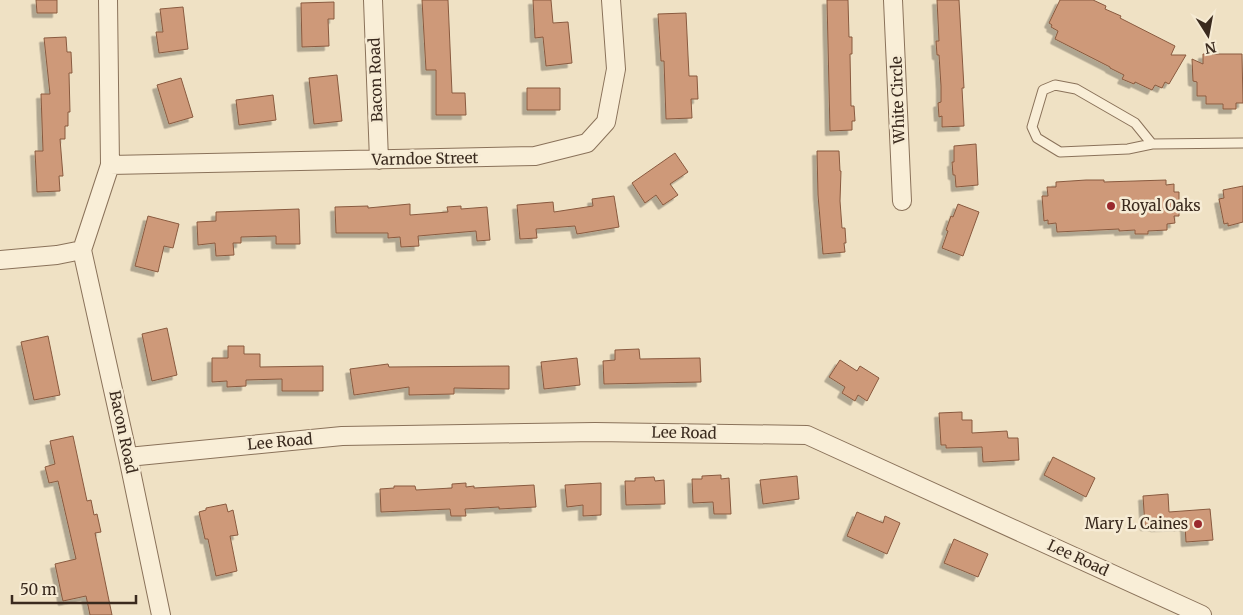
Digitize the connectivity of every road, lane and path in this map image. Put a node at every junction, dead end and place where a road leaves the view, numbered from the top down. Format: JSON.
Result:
{"nodes":[{"id":1,"x":108,"y":0,"type":"edge"},
{"id":2,"x":373,"y":0,"type":"edge"},
{"id":3,"x":611,"y":0,"type":"edge"},
{"id":4,"x":893,"y":0,"type":"edge"},
{"id":5,"x":1243,"y":143,"type":"edge"},
{"id":6,"x":1152,"y":144,"type":"junction"},
{"id":7,"x":379,"y":160,"type":"junction"},
{"id":8,"x":110,"y":165,"type":"junction"},
{"id":9,"x":902,"y":201,"type":"dead end"},
{"id":10,"x":82,"y":250,"type":"junction"},
{"id":11,"x":0,"y":260,"type":"edge"},
{"id":12,"x":128,"y":457,"type":"junction"},
{"id":13,"x":161,"y":615,"type":"edge"},
{"id":14,"x":1202,"y":615,"type":"edge"}],
"edges":[{"from":1,"to":8,"type":"street"},
{"from":2,"to":7,"type":"street","name":"Bacon Road"},
{"from":3,"to":7,"type":"street","name":"Varndoe Street"},
{"from":4,"to":9,"type":"street","name":"White Circle"},
{"from":5,"to":6,"type":"lane"},
{"from":6,"to":6,"type":"lane"},
{"from":7,"to":8,"type":"street","name":"Varndoe Street"},
{"from":8,"to":10,"type":"street"},
{"from":10,"to":11,"type":"street"},
{"from":10,"to":12,"type":"street","name":"Bacon Road"},
{"from":12,"to":13,"type":"street","name":"Bacon Road"},
{"from":12,"to":14,"type":"street","name":"Lee Road"}]}
